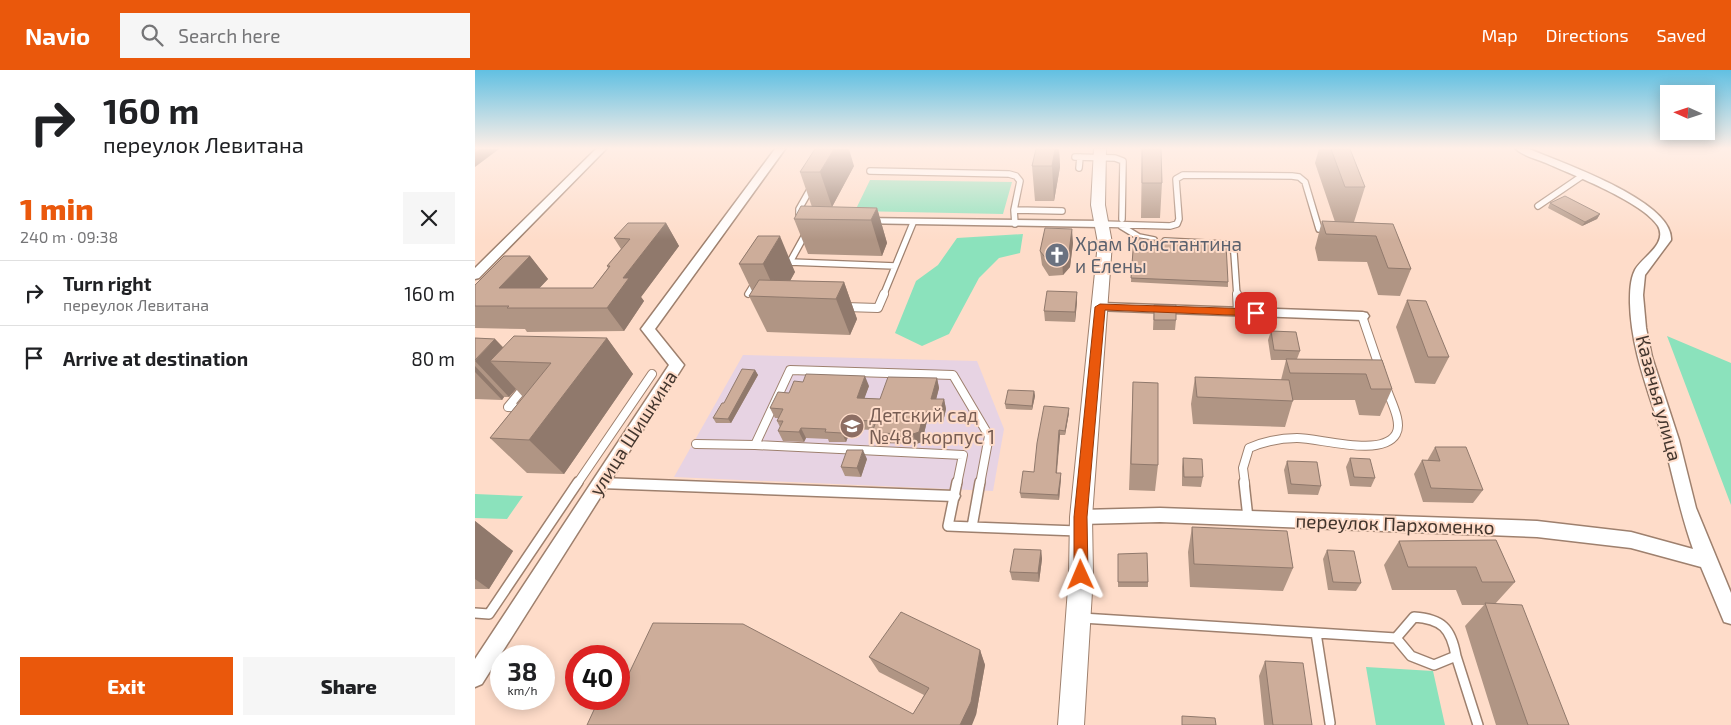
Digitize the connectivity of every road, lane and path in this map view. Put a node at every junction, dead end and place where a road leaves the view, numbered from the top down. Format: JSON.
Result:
{"nodes":[{"id":1,"x":570,"y":180,"type":"edge"},
{"id":2,"x":757,"y":180,"type":"edge"},
{"id":3,"x":1019,"y":180,"type":"edge"},
{"id":4,"x":1098,"y":180,"type":"edge"},
{"id":5,"x":1123,"y":180,"type":"edge"},
{"id":6,"x":1176,"y":180,"type":"edge"},
{"id":7,"x":1302,"y":180,"type":"edge"},
{"id":8,"x":1577,"y":180,"type":"edge"},
{"id":9,"x":1589,"y":180,"type":"edge"},
{"id":10,"x":814,"y":183,"type":"edge"},
{"id":11,"x":1538,"y":206,"type":"dead end"},
{"id":12,"x":1014,"y":210,"type":"junction"},
{"id":13,"x":1062,"y":211,"type":"dead end"},
{"id":14,"x":844,"y":220,"type":"edge"},
{"id":15,"x":1121,"y":222,"type":"junction"},
{"id":16,"x":913,"y":223,"type":"junction"},
{"id":17,"x":1015,"y":224,"type":"junction"},
{"id":18,"x":1101,"y":224,"type":"junction"},
{"id":19,"x":1319,"y":229,"type":"dead end"},
{"id":20,"x":790,"y":262,"type":"junction"},
{"id":21,"x":774,"y":263,"type":"edge"},
{"id":22,"x":895,"y":266,"type":"junction"},
{"id":23,"x":762,"y":271,"type":"edge"},
{"id":24,"x":475,"y":275,"type":"edge"},
{"id":25,"x":748,"y":294,"type":"edge"},
{"id":26,"x":839,"y":307,"type":"edge"},
{"id":27,"x":1100,"y":307,"type":"junction"},
{"id":28,"x":1238,"y":312,"type":"junction"},
{"id":29,"x":1362,"y":316,"type":"joint"},
{"id":30,"x":652,"y":374,"type":"dead end"},
{"id":31,"x":530,"y":380,"type":"edge"},
{"id":32,"x":536,"y":408,"type":"edge"},
{"id":33,"x":696,"y":444,"type":"dead end"},
{"id":34,"x":755,"y":445,"type":"junction"},
{"id":35,"x":601,"y":483,"type":"junction"},
{"id":36,"x":954,"y":496,"type":"junction"},
{"id":37,"x":1248,"y":518,"type":"junction"},
{"id":38,"x":1080,"y":524,"type":"junction"},
{"id":39,"x":972,"y":527,"type":"junction"},
{"id":40,"x":1706,"y":560,"type":"junction"},
{"id":41,"x":475,"y":613,"type":"edge"},
{"id":42,"x":1731,"y":615,"type":"edge"},
{"id":43,"x":1078,"y":618,"type":"junction"},
{"id":44,"x":1316,"y":633,"type":"junction"},
{"id":45,"x":1395,"y":638,"type":"junction"},
{"id":46,"x":1456,"y":656,"type":"junction"},
{"id":47,"x":475,"y":677,"type":"edge"},
{"id":48,"x":1330,"y":723,"type":"dead end"},
{"id":49,"x":1071,"y":725,"type":"edge"},
{"id":50,"x":1478,"y":725,"type":"edge"}],
"edges":[{"from":1,"to":24,"type":"street"},
{"from":2,"to":35,"type":"street","name":"улица Шишкина"},
{"from":3,"to":12,"type":"lane"},
{"from":4,"to":18,"type":"street"},
{"from":5,"to":15,"type":"lane"},
{"from":6,"to":15,"type":"lane"},
{"from":7,"to":19,"type":"lane"},
{"from":8,"to":11,"type":"lane"},
{"from":9,"to":40,"type":"street","name":"Казачья улица"},
{"from":10,"to":20,"type":"lane"},
{"from":12,"to":13,"type":"lane"},
{"from":12,"to":17,"type":"lane"},
{"from":14,"to":16,"type":"street"},
{"from":15,"to":18,"type":"lane"},
{"from":15,"to":28,"type":"lane"},
{"from":16,"to":17,"type":"street"},
{"from":16,"to":22,"type":"lane"},
{"from":17,"to":18,"type":"street"},
{"from":18,"to":27,"type":"street"},
{"from":20,"to":21,"type":"lane"},
{"from":20,"to":22,"type":"lane"},
{"from":22,"to":26,"type":"lane"},
{"from":23,"to":25,"type":"lane"},
{"from":27,"to":28,"type":"street"},
{"from":27,"to":38,"type":"street"},
{"from":28,"to":29,"type":"street"},
{"from":29,"to":37,"type":"lane"},
{"from":30,"to":41,"type":"lane"},
{"from":31,"to":32,"type":"lane"},
{"from":33,"to":34,"type":"lane"},
{"from":34,"to":36,"type":"lane"},
{"from":34,"to":39,"type":"lane"},
{"from":35,"to":36,"type":"street"},
{"from":35,"to":47,"type":"street","name":"улица Шишкина"},
{"from":36,"to":39,"type":"lane"},
{"from":37,"to":38,"type":"street","name":"переулок Пархоменко"},
{"from":37,"to":40,"type":"street","name":"переулок Пархоменко"},
{"from":38,"to":39,"type":"lane"},
{"from":38,"to":43,"type":"street"},
{"from":40,"to":42,"type":"street","name":"Казачья улица"},
{"from":43,"to":44,"type":"lane"},
{"from":43,"to":49,"type":"street"},
{"from":44,"to":45,"type":"lane"},
{"from":44,"to":48,"type":"lane"},
{"from":45,"to":46,"type":"lane"},
{"from":45,"to":46,"type":"lane"},
{"from":46,"to":50,"type":"lane"}]}
